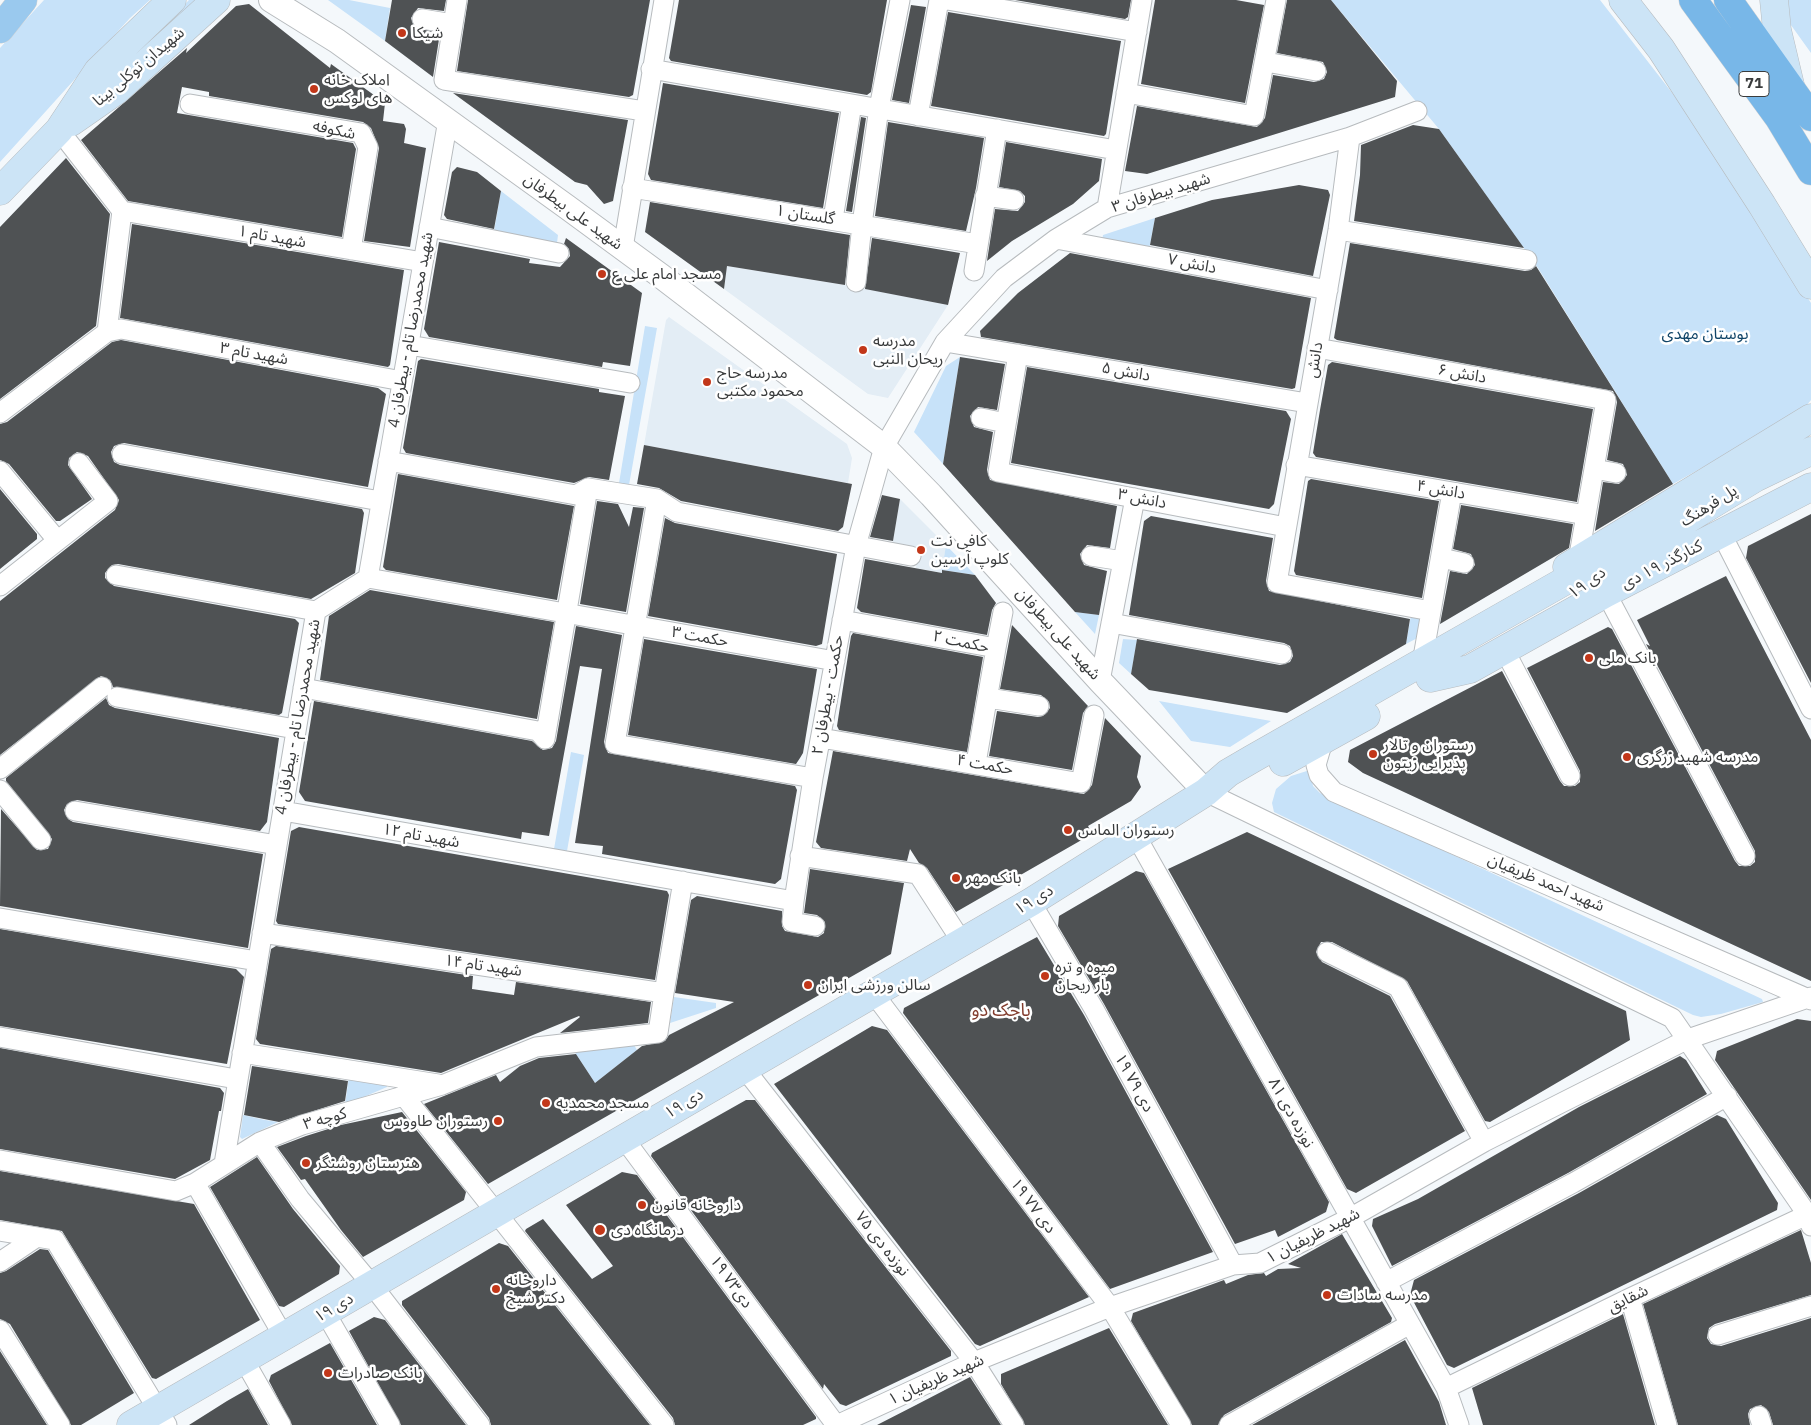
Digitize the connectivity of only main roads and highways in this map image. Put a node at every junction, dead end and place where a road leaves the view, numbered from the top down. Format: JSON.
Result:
{"nodes":[{"id":1,"x":23,"y":0,"type":"edge"},
{"id":2,"x":172,"y":0,"type":"edge"},
{"id":3,"x":216,"y":0,"type":"edge"},
{"id":4,"x":1624,"y":0,"type":"edge"},
{"id":5,"x":1693,"y":0,"type":"edge"},
{"id":6,"x":1728,"y":0,"type":"edge"},
{"id":7,"x":1774,"y":0,"type":"edge"},
{"id":8,"x":0,"y":29,"type":"edge"},
{"id":9,"x":1791,"y":89,"type":"junction"},
{"id":10,"x":1811,"y":117,"type":"edge"},
{"id":11,"x":59,"y":130,"type":"junction"},
{"id":12,"x":1811,"y":171,"type":"edge"},
{"id":13,"x":0,"y":191,"type":"edge"},
{"id":14,"x":1811,"y":285,"type":"edge"},
{"id":15,"x":1811,"y":418,"type":"edge"},
{"id":16,"x":1811,"y":451,"type":"edge"},
{"id":17,"x":1811,"y":487,"type":"edge"},
{"id":18,"x":1611,"y":566,"type":"junction"},
{"id":19,"x":1469,"y":634,"type":"junction"},
{"id":20,"x":1426,"y":671,"type":"junction"},
{"id":21,"x":1206,"y":792,"type":"junction"},
{"id":22,"x":163,"y":1417,"type":"edge"},
{"id":23,"x":131,"y":1425,"type":"edge"}],
"edges":[{"from":1,"to":8,"type":"main road"},
{"from":2,"to":11,"type":"main road","name":"شهیدان توکلی بینا"},
{"from":3,"to":11,"type":"main road","name":"شهیدان توکلی بینا"},
{"from":4,"to":14,"type":"main road"},
{"from":5,"to":12,"type":"highway","number":"71"},
{"from":6,"to":9,"type":"highway","number":"71"},
{"from":7,"to":9,"type":"main road"},
{"from":9,"to":10,"type":"highway","number":"71"},
{"from":11,"to":13,"type":"main road","name":"شهیدان توکلی بینا"},
{"from":15,"to":19,"type":"main road"},
{"from":16,"to":18,"type":"main road","name":"پل فرهنگ"},
{"from":17,"to":20,"type":"main road","name":"کنارگذر ۱۹ دی"},
{"from":18,"to":19,"type":"main road","name":"۱۹ دی"},
{"from":18,"to":20,"type":"main road","name":"۱۹ دی"},
{"from":19,"to":20,"type":"main road","name":"۱۹ دی"},
{"from":20,"to":21,"type":"main road","name":"۱۹ دی"},
{"from":20,"to":21,"type":"main road","name":"۱۹ دی"},
{"from":21,"to":22,"type":"main road","name":"۱۹ دی"},
{"from":22,"to":23,"type":"main road","name":"۱۹ دی"}]}
